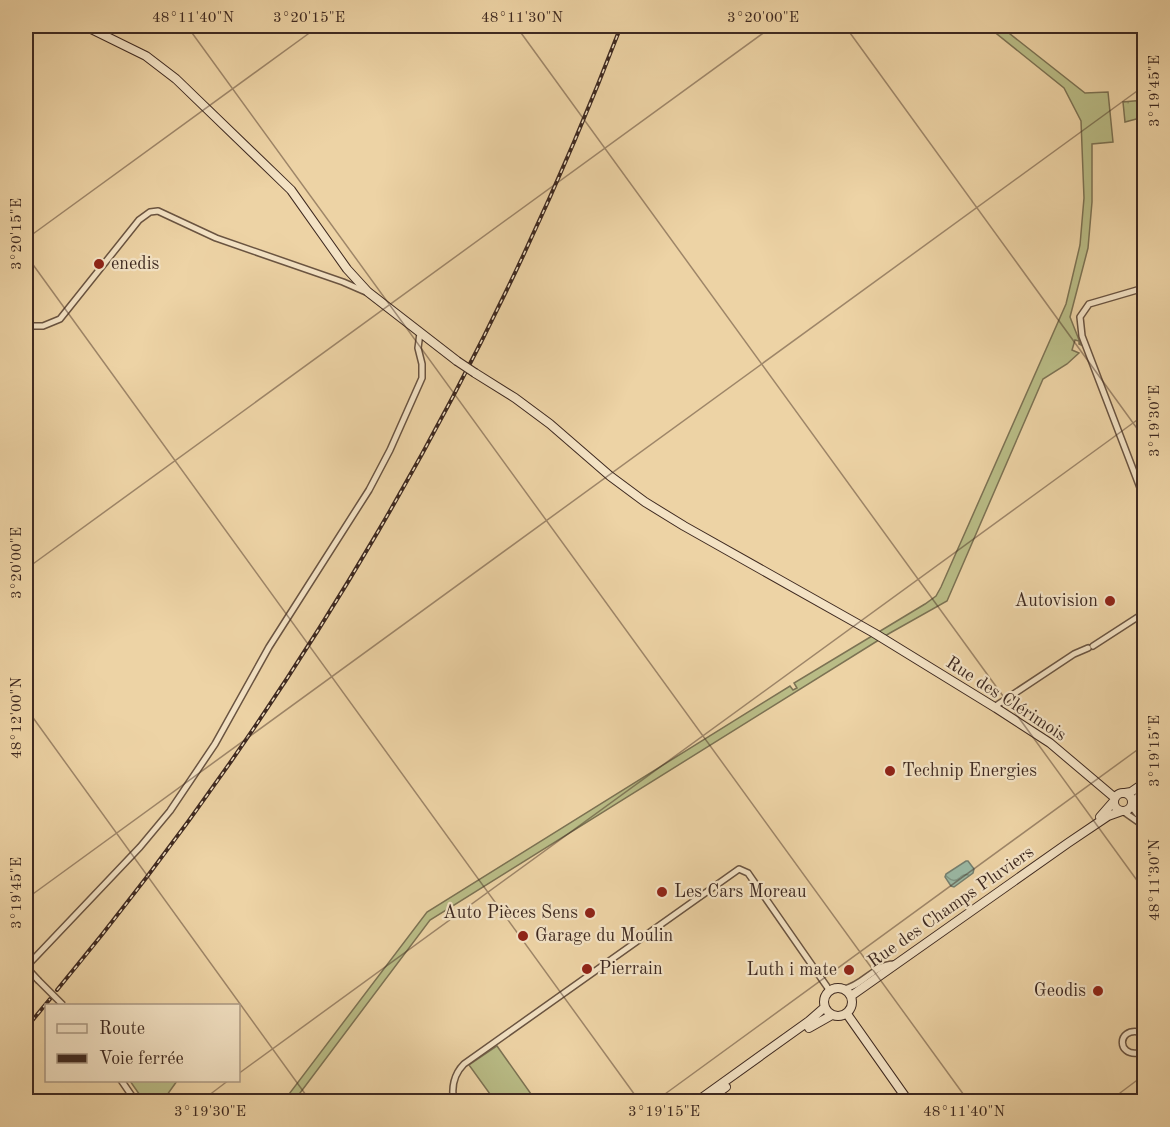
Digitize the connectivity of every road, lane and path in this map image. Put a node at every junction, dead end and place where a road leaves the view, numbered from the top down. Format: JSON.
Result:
{"nodes":[{"id":1,"x":85,"y":26,"type":"edge"},
{"id":2,"x":1144,"y":288,"type":"edge"},
{"id":3,"x":368,"y":292,"type":"junction"},
{"id":4,"x":26,"y":326,"type":"edge"},
{"id":5,"x":420,"y":333,"type":"junction"},
{"id":6,"x":1144,"y":498,"type":"edge"},
{"id":7,"x":1144,"y":613,"type":"edge"},
{"id":8,"x":996,"y":708,"type":"junction"},
{"id":9,"x":1144,"y":783,"type":"edge"},
{"id":10,"x":1144,"y":791,"type":"edge"},
{"id":11,"x":1124,"y":793,"type":"junction"},
{"id":12,"x":1115,"y":800,"type":"junction"},
{"id":13,"x":1133,"y":803,"type":"junction"},
{"id":14,"x":1123,"y":811,"type":"junction"},
{"id":15,"x":1144,"y":824,"type":"edge"},
{"id":16,"x":1068,"y":843,"type":"junction"},
{"id":17,"x":896,"y":963,"type":"junction"},
{"id":18,"x":26,"y":967,"type":"edge"},
{"id":19,"x":844,"y":989,"type":"junction"},
{"id":20,"x":830,"y":991,"type":"junction"},
{"id":21,"x":851,"y":996,"type":"junction"},
{"id":22,"x":62,"y":1004,"type":"edge"},
{"id":23,"x":825,"y":1007,"type":"junction"},
{"id":24,"x":847,"y":1014,"type":"junction"},
{"id":25,"x":832,"y":1015,"type":"junction"},
{"id":26,"x":1144,"y":1039,"type":"edge"},
{"id":27,"x":1144,"y":1047,"type":"edge"},
{"id":28,"x":122,"y":1082,"type":"edge"},
{"id":29,"x":136,"y":1101,"type":"edge"},
{"id":30,"x":454,"y":1101,"type":"edge"},
{"id":31,"x":696,"y":1101,"type":"edge"},
{"id":32,"x":705,"y":1101,"type":"edge"},
{"id":33,"x":909,"y":1101,"type":"edge"}],
"edges":[{"from":1,"to":3,"type":"street","name":"Rue des Clérimois"},
{"from":2,"to":6,"type":"street"},
{"from":3,"to":4,"type":"street"},
{"from":3,"to":5,"type":"street","name":"Rue des Clérimois"},
{"from":5,"to":8,"type":"street","name":"Rue des Clérimois","bridge":true},
{"from":5,"to":18,"type":"street"},
{"from":7,"to":8,"type":"street"},
{"from":8,"to":12,"type":"street","name":"Rue des Clérimois"},
{"from":9,"to":11,"type":"street"},
{"from":10,"to":13,"type":"street"},
{"from":11,"to":12,"type":"street"},
{"from":11,"to":13,"type":"street"},
{"from":12,"to":14,"type":"street"},
{"from":12,"to":16,"type":"street","name":"Rue des Champs Pluviers"},
{"from":13,"to":14,"type":"street"},
{"from":13,"to":15,"type":"street"},
{"from":14,"to":15,"type":"street"},
{"from":14,"to":16,"type":"street","name":"Rue des Champs Pluviers"},
{"from":16,"to":17,"type":"street","name":"Rue des Champs Pluviers"},
{"from":17,"to":19,"type":"street"},
{"from":17,"to":21,"type":"street","name":"Rue des Champs Pluviers"},
{"from":18,"to":22,"type":"street","bridge":true},
{"from":19,"to":20,"type":"street"},
{"from":19,"to":21,"type":"street"},
{"from":20,"to":23,"type":"street"},
{"from":20,"to":30,"type":"street"},
{"from":21,"to":24,"type":"street"},
{"from":23,"to":25,"type":"street"},
{"from":23,"to":31,"type":"street"},
{"from":24,"to":25,"type":"street"},
{"from":24,"to":33,"type":"street"},
{"from":25,"to":32,"type":"street"},
{"from":26,"to":27,"type":"street"},
{"from":28,"to":29,"type":"street"}]}
